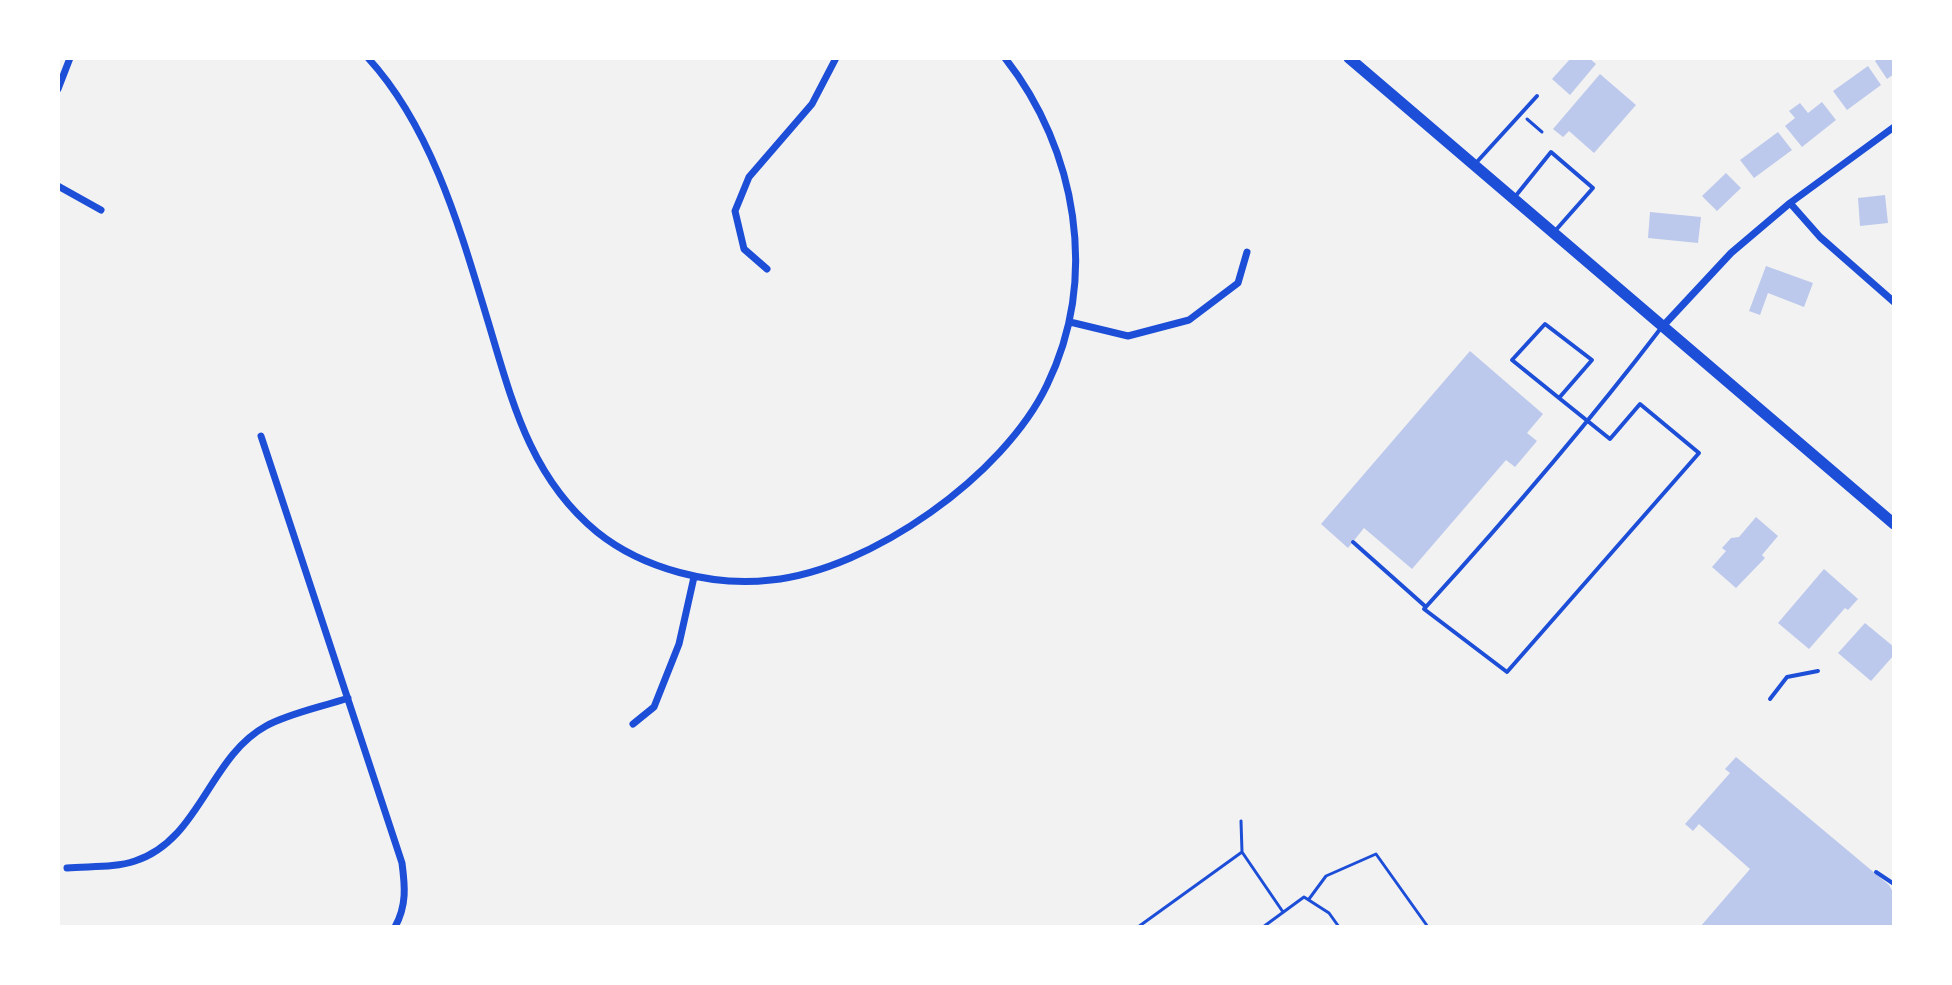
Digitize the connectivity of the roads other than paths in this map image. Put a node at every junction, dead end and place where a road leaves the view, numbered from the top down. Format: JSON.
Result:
{"nodes":[{"id":1,"x":70,"y":58,"type":"edge"},
{"id":2,"x":368,"y":58,"type":"edge"},
{"id":3,"x":836,"y":58,"type":"edge"},
{"id":4,"x":1005,"y":58,"type":"edge"},
{"id":5,"x":1349,"y":58,"type":"edge"},
{"id":6,"x":58,"y":89,"type":"edge"},
{"id":7,"x":1537,"y":96,"type":"dead end"},
{"id":8,"x":1894,"y":127,"type":"edge"},
{"id":9,"x":1474,"y":165,"type":"junction"},
{"id":10,"x":58,"y":186,"type":"edge"},
{"id":11,"x":1513,"y":199,"type":"junction"},
{"id":12,"x":1790,"y":203,"type":"junction"},
{"id":13,"x":101,"y":210,"type":"dead end"},
{"id":14,"x":1553,"y":233,"type":"junction"},
{"id":15,"x":1247,"y":252,"type":"dead end"},
{"id":16,"x":767,"y":269,"type":"dead end"},
{"id":17,"x":1894,"y":302,"type":"edge"},
{"id":18,"x":1070,"y":322,"type":"junction"},
{"id":19,"x":1663,"y":326,"type":"junction"},
{"id":20,"x":1559,"y":398,"type":"junction"},
{"id":21,"x":1586,"y":421,"type":"junction"},
{"id":22,"x":261,"y":436,"type":"dead end"},
{"id":23,"x":1894,"y":524,"type":"edge"},
{"id":24,"x":1353,"y":542,"type":"dead end"},
{"id":25,"x":694,"y":577,"type":"junction"},
{"id":26,"x":1426,"y":607,"type":"junction"},
{"id":27,"x":1818,"y":671,"type":"dead end"},
{"id":28,"x":348,"y":698,"type":"junction"},
{"id":29,"x":1770,"y":699,"type":"dead end"},
{"id":30,"x":633,"y":724,"type":"dead end"},
{"id":31,"x":67,"y":868,"type":"dead end"},
{"id":32,"x":1876,"y":872,"type":"dead end"},
{"id":33,"x":1894,"y":884,"type":"edge"},
{"id":34,"x":395,"y":927,"type":"edge"}],
"edges":[{"from":1,"to":6,"type":"street"},
{"from":2,"to":25,"type":"street"},
{"from":3,"to":16,"type":"street"},
{"from":4,"to":18,"type":"street"},
{"from":5,"to":9,"type":"main road"},
{"from":7,"to":9,"type":"lane"},
{"from":8,"to":12,"type":"street"},
{"from":9,"to":11,"type":"main road"},
{"from":10,"to":13,"type":"street"},
{"from":11,"to":14,"type":"main road"},
{"from":11,"to":14,"type":"lane"},
{"from":12,"to":17,"type":"street"},
{"from":12,"to":19,"type":"street"},
{"from":14,"to":19,"type":"main road"},
{"from":15,"to":18,"type":"street"},
{"from":18,"to":25,"type":"street"},
{"from":19,"to":21,"type":"lane"},
{"from":19,"to":23,"type":"main road"},
{"from":20,"to":20,"type":"lane"},
{"from":20,"to":21,"type":"lane"},
{"from":21,"to":26,"type":"lane"},
{"from":21,"to":26,"type":"lane"},
{"from":22,"to":28,"type":"street"},
{"from":24,"to":26,"type":"lane"},
{"from":25,"to":30,"type":"street"},
{"from":27,"to":29,"type":"lane"},
{"from":28,"to":31,"type":"street"},
{"from":28,"to":34,"type":"street"},
{"from":32,"to":33,"type":"lane"}]}
